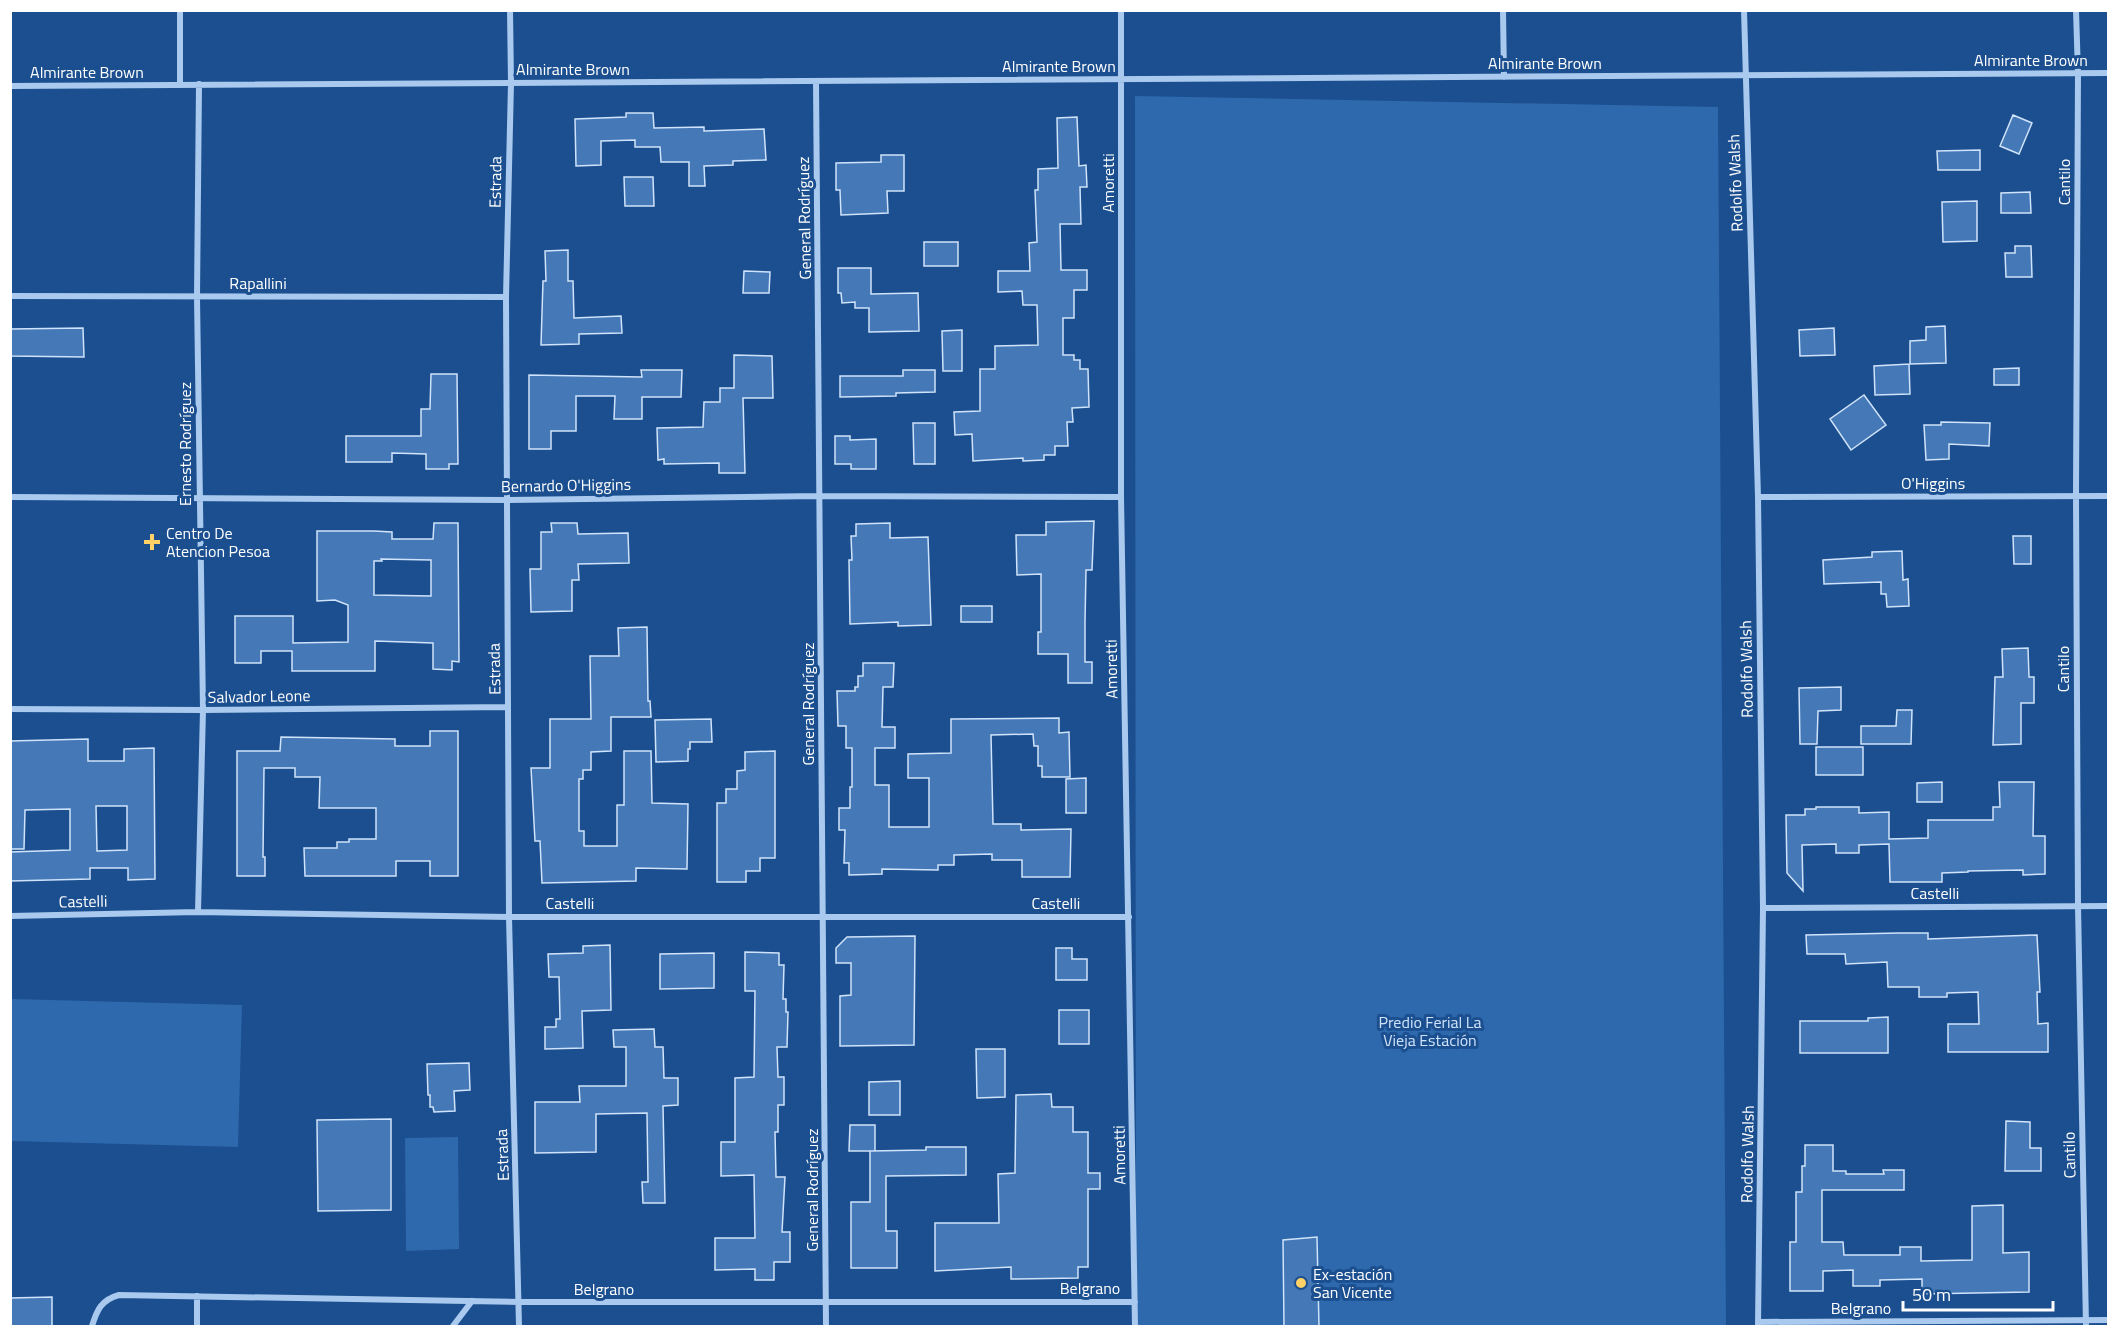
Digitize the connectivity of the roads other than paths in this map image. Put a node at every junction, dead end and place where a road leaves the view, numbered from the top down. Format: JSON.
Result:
{"nodes":[{"id":1,"x":180,"y":10,"type":"edge"},
{"id":2,"x":510,"y":10,"type":"edge"},
{"id":3,"x":1121,"y":10,"type":"edge"},
{"id":4,"x":1503,"y":10,"type":"edge"},
{"id":5,"x":1744,"y":10,"type":"edge"},
{"id":6,"x":2076,"y":10,"type":"edge"},
{"id":7,"x":2109,"y":73,"type":"edge"},
{"id":8,"x":2078,"y":74,"type":"junction"},
{"id":9,"x":1746,"y":75,"type":"junction"},
{"id":10,"x":1504,"y":77,"type":"junction"},
{"id":11,"x":1121,"y":79,"type":"junction"},
{"id":12,"x":816,"y":81,"type":"junction"},
{"id":13,"x":511,"y":83,"type":"junction"},
{"id":14,"x":200,"y":84,"type":"junction"},
{"id":15,"x":180,"y":85,"type":"junction"},
{"id":16,"x":10,"y":86,"type":"edge"},
{"id":17,"x":10,"y":296,"type":"edge"},
{"id":18,"x":197,"y":297,"type":"junction"},
{"id":19,"x":506,"y":297,"type":"junction"},
{"id":20,"x":820,"y":496,"type":"junction"},
{"id":21,"x":2076,"y":496,"type":"junction"},
{"id":22,"x":2109,"y":496,"type":"edge"},
{"id":23,"x":10,"y":497,"type":"edge"},
{"id":24,"x":1121,"y":497,"type":"junction"},
{"id":25,"x":1758,"y":497,"type":"junction"},
{"id":26,"x":199,"y":498,"type":"junction"},
{"id":27,"x":506,"y":500,"type":"junction"},
{"id":28,"x":508,"y":707,"type":"junction"},
{"id":29,"x":10,"y":709,"type":"edge"},
{"id":30,"x":203,"y":710,"type":"junction"},
{"id":31,"x":2078,"y":906,"type":"junction"},
{"id":32,"x":2109,"y":906,"type":"edge"},
{"id":33,"x":1763,"y":908,"type":"junction"},
{"id":34,"x":198,"y":912,"type":"junction"},
{"id":35,"x":10,"y":915,"type":"edge"},
{"id":36,"x":823,"y":916,"type":"junction"},
{"id":37,"x":508,"y":917,"type":"junction"},
{"id":38,"x":1129,"y":917,"type":"junction"},
{"id":39,"x":197,"y":1296,"type":"junction"},
{"id":40,"x":472,"y":1301,"type":"junction"},
{"id":41,"x":519,"y":1302,"type":"junction"},
{"id":42,"x":1135,"y":1302,"type":"junction"},
{"id":43,"x":826,"y":1303,"type":"junction"},
{"id":44,"x":2109,"y":1320,"type":"edge"},
{"id":45,"x":1758,"y":1324,"type":"edge"},
{"id":46,"x":2085,"y":1324,"type":"edge"},
{"id":47,"x":92,"y":1326,"type":"edge"},
{"id":48,"x":197,"y":1326,"type":"edge"},
{"id":49,"x":453,"y":1326,"type":"edge"},
{"id":50,"x":519,"y":1326,"type":"edge"},
{"id":51,"x":826,"y":1326,"type":"edge"},
{"id":52,"x":1135,"y":1326,"type":"edge"}],
"edges":[{"from":1,"to":15,"type":"street"},
{"from":2,"to":13,"type":"street","name":"Estrada"},
{"from":3,"to":11,"type":"street","name":"Amoretti"},
{"from":4,"to":10,"type":"street"},
{"from":5,"to":9,"type":"street","name":"Rodolfo Walsh"},
{"from":6,"to":8,"type":"street","name":"Cantilo"},
{"from":7,"to":8,"type":"street","name":"Almirante Brown"},
{"from":8,"to":9,"type":"street","name":"Almirante Brown"},
{"from":8,"to":21,"type":"street","name":"Cantilo"},
{"from":9,"to":10,"type":"street","name":"Almirante Brown"},
{"from":9,"to":25,"type":"street","name":"Rodolfo Walsh"},
{"from":10,"to":11,"type":"street","name":"Almirante Brown"},
{"from":11,"to":12,"type":"street","name":"Almirante Brown"},
{"from":11,"to":24,"type":"street","name":"Amoretti"},
{"from":12,"to":13,"type":"street","name":"Almirante Brown"},
{"from":12,"to":20,"type":"street","name":"General Rodríguez"},
{"from":13,"to":14,"type":"street","name":"Almirante Brown"},
{"from":13,"to":19,"type":"street","name":"Estrada"},
{"from":14,"to":15,"type":"street","name":"Almirante Brown"},
{"from":14,"to":18,"type":"street","name":"Ernesto Rodríguez"},
{"from":15,"to":16,"type":"street","name":"Almirante Brown"},
{"from":17,"to":18,"type":"street","name":"Rapallini"},
{"from":18,"to":19,"type":"street","name":"Rapallini"},
{"from":18,"to":26,"type":"street","name":"Ernesto Rodríguez"},
{"from":19,"to":27,"type":"street","name":"Estrada"},
{"from":20,"to":24,"type":"street","name":"Bernardo O'Higgins"},
{"from":20,"to":27,"type":"street","name":"Bernardo O'Higgins"},
{"from":20,"to":36,"type":"street","name":"General Rodríguez"},
{"from":21,"to":22,"type":"street","name":"O'Higgins"},
{"from":21,"to":25,"type":"street","name":"O'Higgins"},
{"from":21,"to":31,"type":"street","name":"Cantilo"},
{"from":23,"to":26,"type":"street","name":"Bernardo O'Higgins"},
{"from":24,"to":38,"type":"street","name":"Amoretti"},
{"from":25,"to":33,"type":"street","name":"Rodolfo Walsh"},
{"from":26,"to":27,"type":"street","name":"Bernardo O'Higgins"},
{"from":26,"to":30,"type":"street","name":"Ernesto Rodríguez"},
{"from":27,"to":28,"type":"street","name":"Estrada"},
{"from":28,"to":30,"type":"street","name":"Salvador Leone"},
{"from":28,"to":37,"type":"street","name":"Estrada"},
{"from":29,"to":30,"type":"street","name":"Salvador Leone"},
{"from":30,"to":34,"type":"street","name":"Ernesto Rodríguez"},
{"from":31,"to":32,"type":"street","name":"Castelli"},
{"from":31,"to":33,"type":"street","name":"Castelli"},
{"from":31,"to":46,"type":"street","name":"Cantilo"},
{"from":33,"to":45,"type":"street","name":"Rodolfo Walsh"},
{"from":34,"to":35,"type":"street","name":"Castelli"},
{"from":34,"to":37,"type":"street","name":"Castelli"},
{"from":36,"to":37,"type":"street","name":"Castelli"},
{"from":36,"to":38,"type":"street","name":"Castelli"},
{"from":36,"to":43,"type":"street","name":"General Rodríguez"},
{"from":37,"to":41,"type":"street","name":"Estrada"},
{"from":38,"to":42,"type":"street","name":"Amoretti"},
{"from":39,"to":40,"type":"street","name":"Belgrano"},
{"from":39,"to":47,"type":"street","name":"Belgrano"},
{"from":39,"to":48,"type":"street"},
{"from":40,"to":41,"type":"street","name":"Belgrano"},
{"from":40,"to":49,"type":"street"},
{"from":41,"to":43,"type":"street","name":"Belgrano"},
{"from":41,"to":50,"type":"street","name":"Estrada"},
{"from":42,"to":43,"type":"street","name":"Belgrano"},
{"from":42,"to":52,"type":"street","name":"Amoretti"},
{"from":43,"to":51,"type":"street","name":"General Rodríguez"},
{"from":44,"to":46,"type":"street","name":"Belgrano"},
{"from":45,"to":46,"type":"street","name":"Belgrano"}]}
